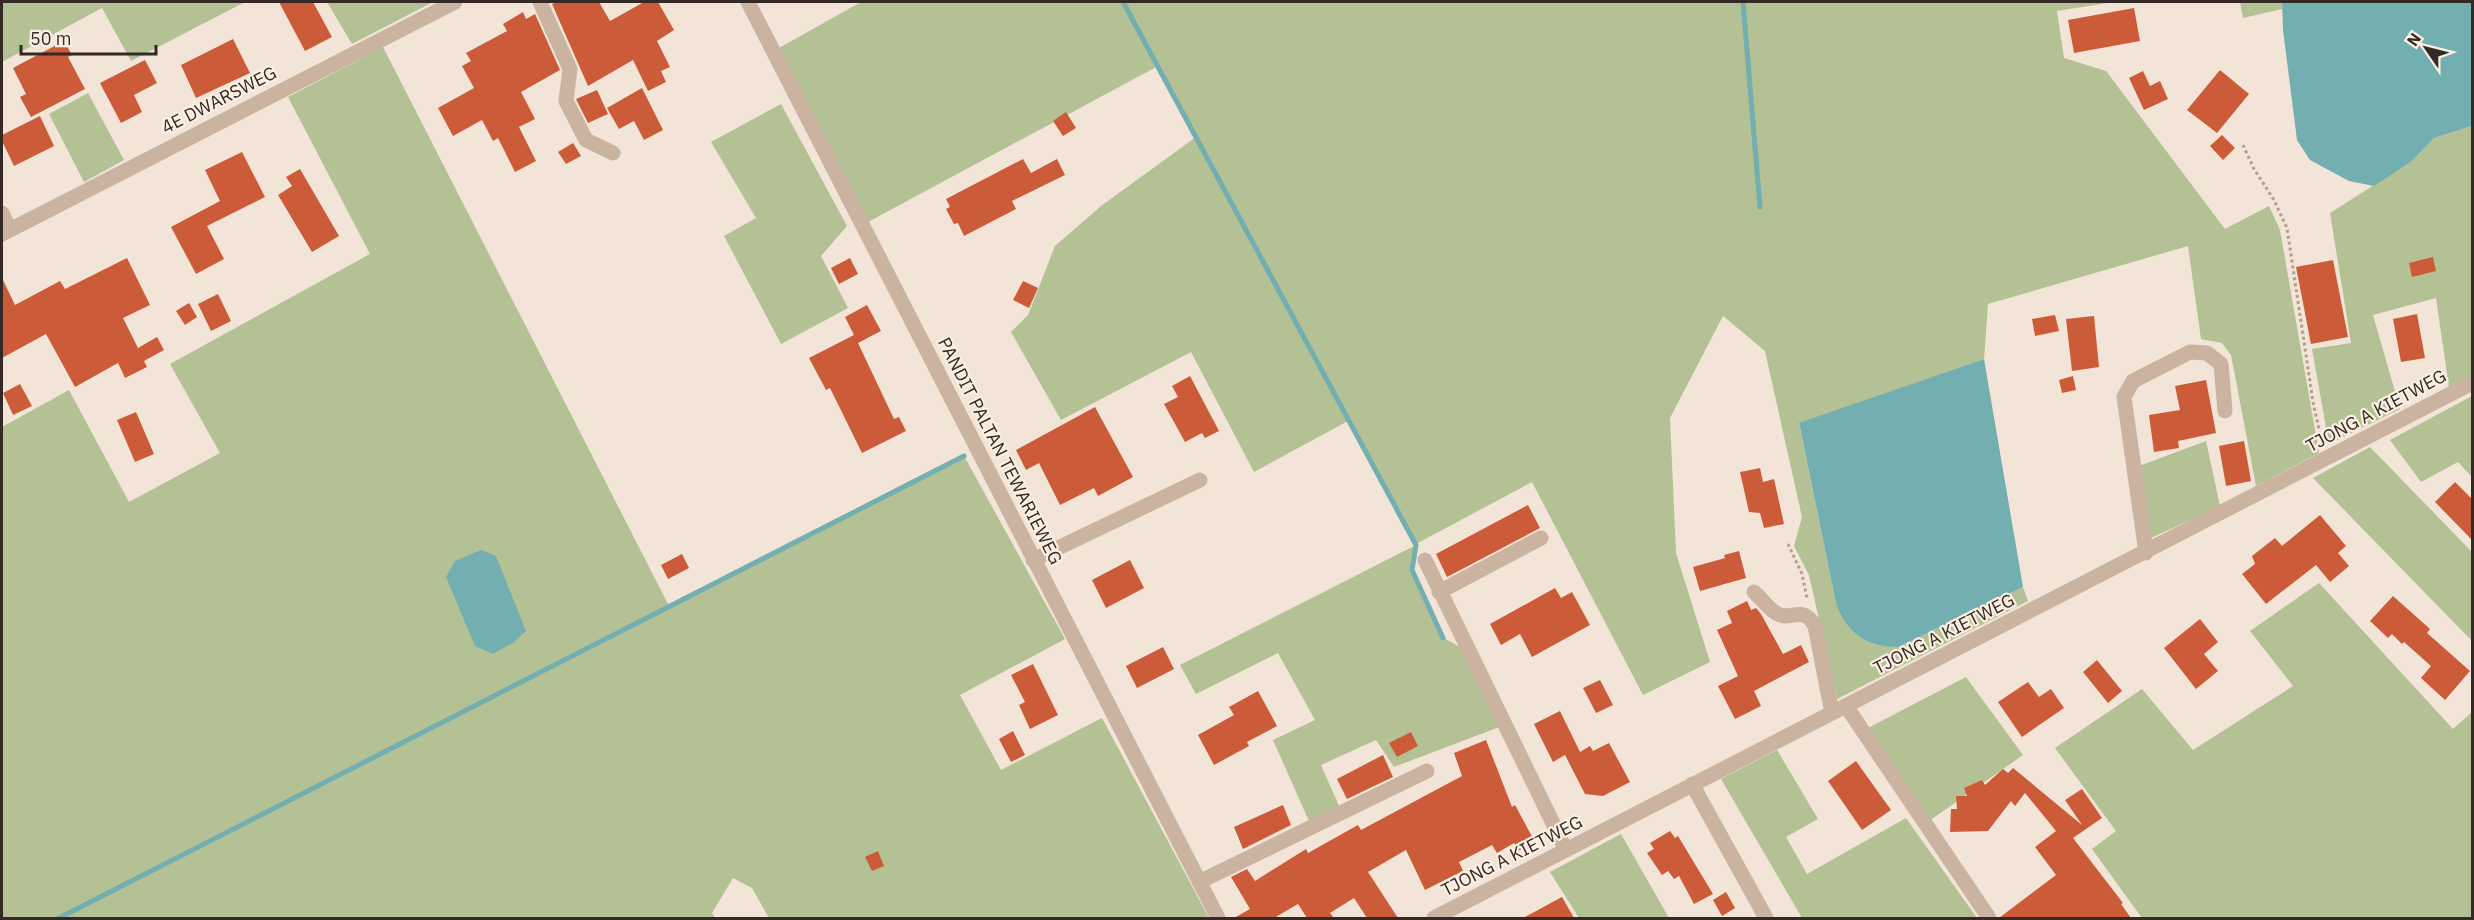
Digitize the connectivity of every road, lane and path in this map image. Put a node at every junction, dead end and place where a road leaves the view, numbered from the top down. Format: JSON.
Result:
{"nodes":[{"id":1,"x":455,"y":2,"type":"edge"},
{"id":2,"x":540,"y":2,"type":"edge"},
{"id":3,"x":748,"y":2,"type":"edge"},
{"id":4,"x":2243,"y":145,"type":"dead end"},
{"id":5,"x":613,"y":153,"type":"dead end"},
{"id":6,"x":2,"y":213,"type":"edge"},
{"id":7,"x":6,"y":232,"type":"edge"},
{"id":8,"x":2472,"y":383,"type":"edge"},
{"id":9,"x":2225,"y":411,"type":"dead end"},
{"id":10,"x":2326,"y":459,"type":"junction"},
{"id":11,"x":1200,"y":480,"type":"dead end"},
{"id":12,"x":1541,"y":538,"type":"dead end"},
{"id":13,"x":1788,"y":544,"type":"dead end"},
{"id":14,"x":2146,"y":553,"type":"junction"},
{"id":15,"x":1034,"y":560,"type":"junction"},
{"id":16,"x":1425,"y":560,"type":"dead end"},
{"id":17,"x":1439,"y":592,"type":"junction"},
{"id":18,"x":1754,"y":592,"type":"dead end"},
{"id":19,"x":1810,"y":618,"type":"junction"},
{"id":20,"x":1839,"y":709,"type":"junction"},
{"id":21,"x":1427,"y":771,"type":"dead end"},
{"id":22,"x":1692,"y":784,"type":"junction"},
{"id":23,"x":1566,"y":850,"type":"junction"},
{"id":24,"x":1200,"y":882,"type":"junction"},
{"id":25,"x":1218,"y":918,"type":"edge"},
{"id":26,"x":1434,"y":918,"type":"edge"},
{"id":27,"x":1766,"y":918,"type":"edge"},
{"id":28,"x":1989,"y":918,"type":"edge"}],
"edges":[{"from":1,"to":7,"type":"street","name":"4E DWARSWEG"},
{"from":2,"to":5,"type":"street"},
{"from":3,"to":15,"type":"street","name":"PANDIT PALTAN TEWARIEWEG"},
{"from":4,"to":10,"type":"path"},
{"from":6,"to":7,"type":"street"},
{"from":8,"to":10,"type":"street","name":"TJONG A KIETWEG"},
{"from":9,"to":14,"type":"street"},
{"from":10,"to":14,"type":"street","name":"TJONG A KIETWEG"},
{"from":11,"to":15,"type":"street"},
{"from":12,"to":17,"type":"street"},
{"from":13,"to":19,"type":"path"},
{"from":14,"to":20,"type":"street","name":"TJONG A KIETWEG"},
{"from":15,"to":24,"type":"street","name":"PANDIT PALTAN TEWARIEWEG"},
{"from":16,"to":17,"type":"street"},
{"from":17,"to":23,"type":"street"},
{"from":18,"to":19,"type":"street"},
{"from":19,"to":20,"type":"street"},
{"from":20,"to":22,"type":"street","name":"TJONG A KIETWEG"},
{"from":20,"to":28,"type":"street"},
{"from":21,"to":24,"type":"street"},
{"from":22,"to":23,"type":"street","name":"TJONG A KIETWEG"},
{"from":22,"to":27,"type":"street"},
{"from":23,"to":26,"type":"street","name":"TJONG A KIETWEG"},
{"from":24,"to":25,"type":"street","name":"PANDIT PALTAN TEWARIEWEG"}]}
